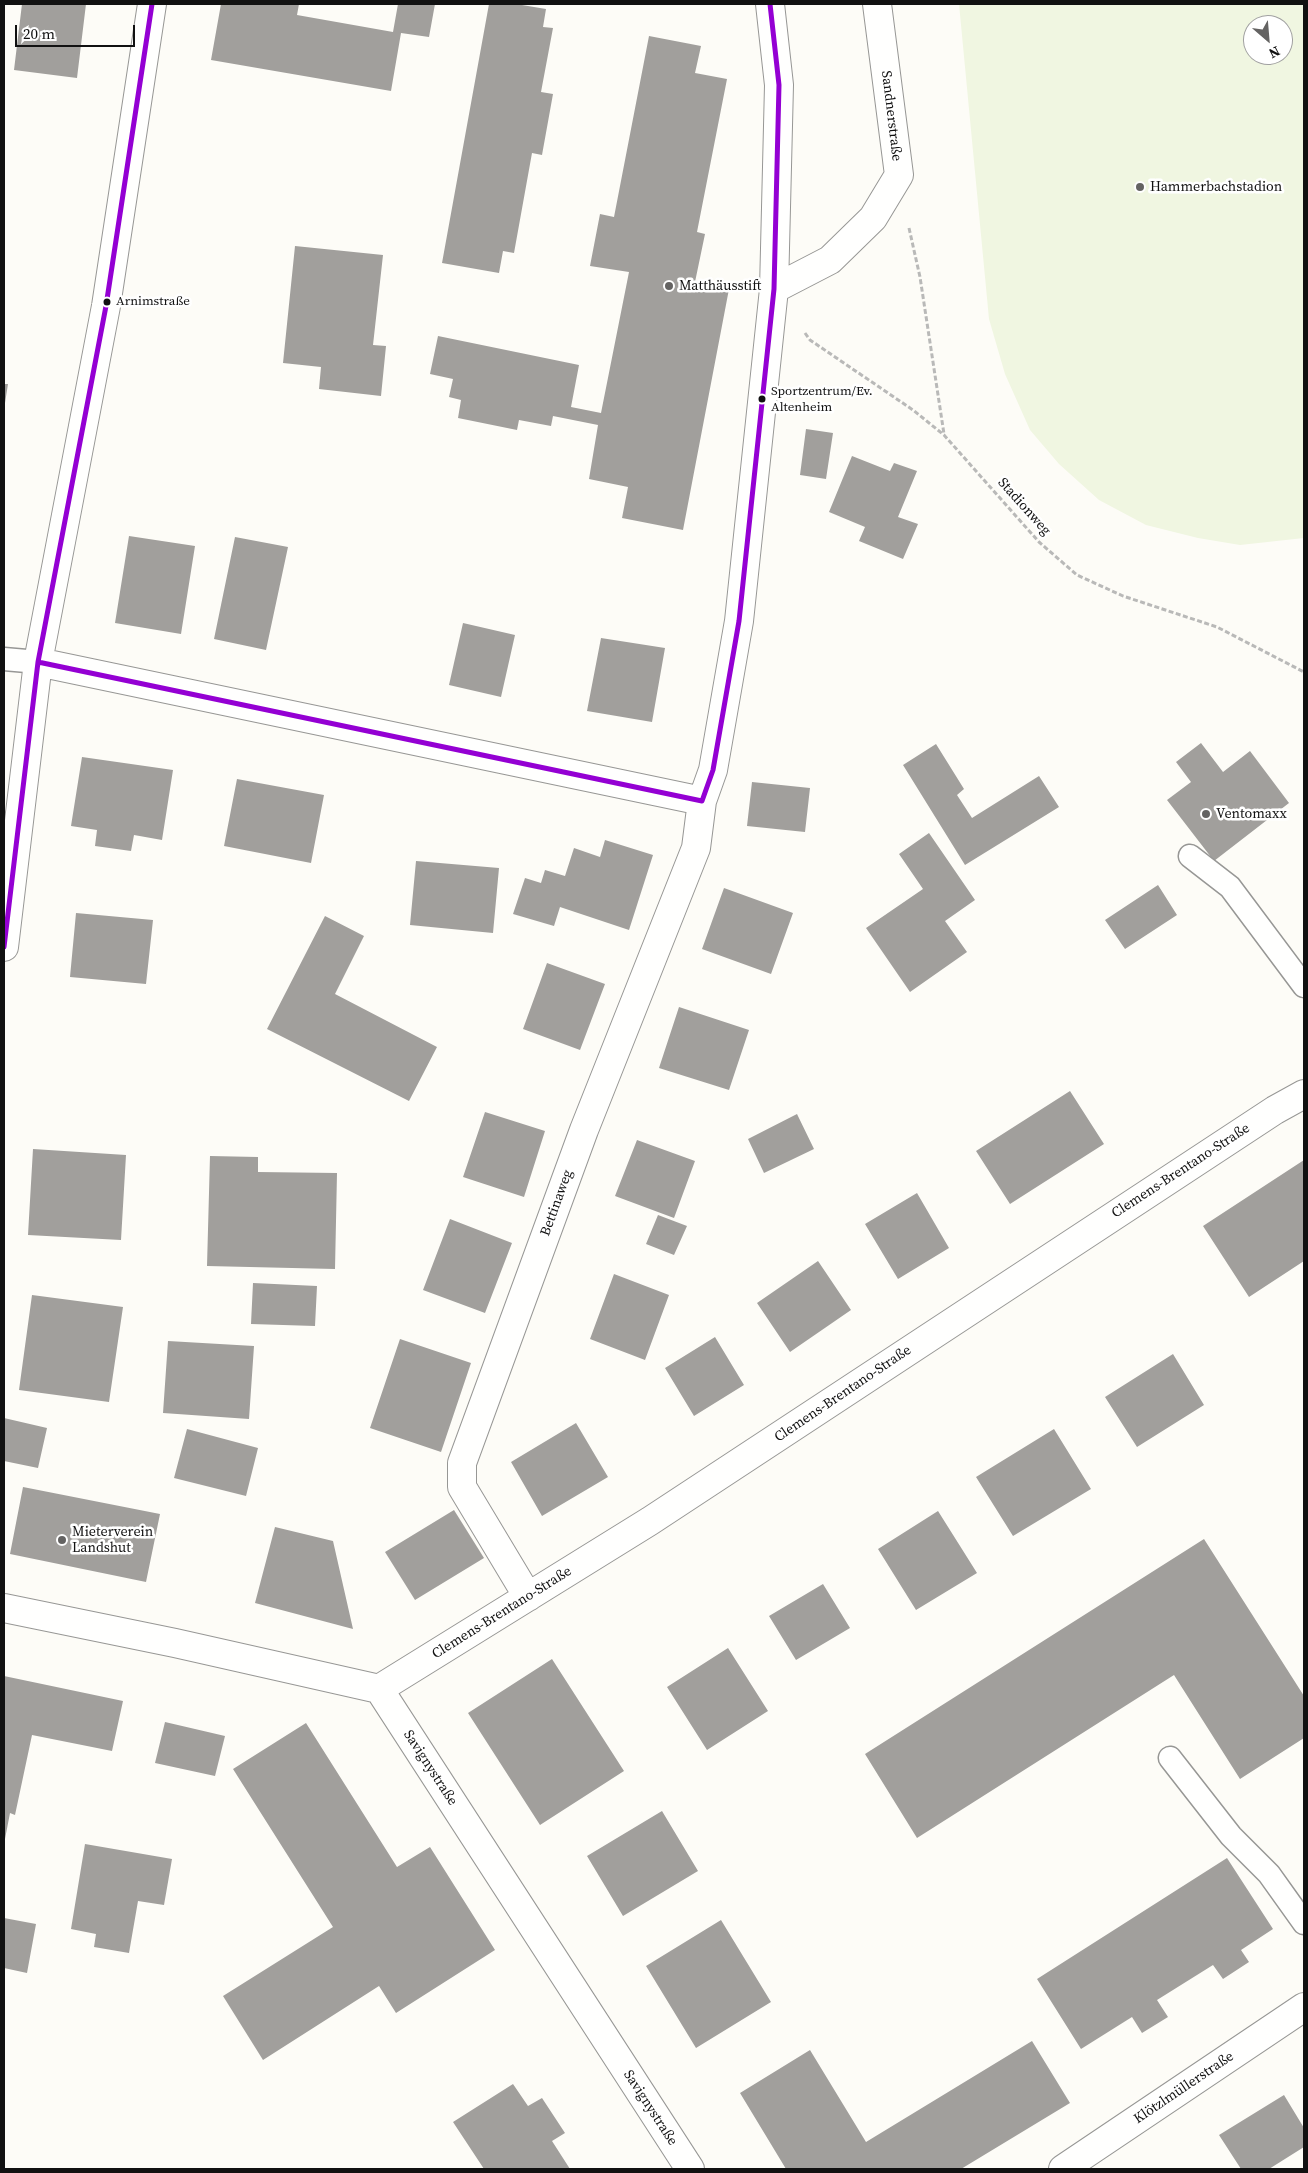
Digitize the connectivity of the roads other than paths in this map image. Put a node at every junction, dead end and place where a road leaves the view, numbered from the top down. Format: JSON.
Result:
{"nodes":[{"id":1,"x":152,"y":4,"type":"edge"},
{"id":2,"x":770,"y":4,"type":"edge"},
{"id":3,"x":877,"y":4,"type":"edge"},
{"id":4,"x":774,"y":289,"type":"junction"},
{"id":5,"x":4,"y":659,"type":"edge"},
{"id":6,"x":38,"y":662,"type":"junction"},
{"id":7,"x":702,"y":801,"type":"junction"},
{"id":8,"x":1190,"y":856,"type":"dead end"},
{"id":9,"x":4,"y":947,"type":"edge"},
{"id":10,"x":1304,"y":986,"type":"edge"},
{"id":11,"x":1304,"y":1094,"type":"edge"},
{"id":12,"x":528,"y":1597,"type":"junction"},
{"id":13,"x":4,"y":1608,"type":"edge"},
{"id":14,"x":379,"y":1689,"type":"junction"},
{"id":15,"x":1170,"y":1758,"type":"dead end"},
{"id":16,"x":1304,"y":1924,"type":"edge"},
{"id":17,"x":1304,"y":2007,"type":"edge"},
{"id":18,"x":690,"y":2169,"type":"edge"},
{"id":19,"x":1063,"y":2169,"type":"edge"}],
"edges":[{"from":1,"to":6,"type":"street"},
{"from":2,"to":4,"type":"street"},
{"from":3,"to":4,"type":"street","name":"Sandnerstraße"},
{"from":4,"to":7,"type":"street"},
{"from":5,"to":6,"type":"lane"},
{"from":6,"to":7,"type":"street"},
{"from":6,"to":9,"type":"street"},
{"from":7,"to":12,"type":"street","name":"Bettinaweg"},
{"from":8,"to":10,"type":"lane"},
{"from":11,"to":12,"type":"street","name":"Clemens-Brentano-Straße"},
{"from":12,"to":14,"type":"street","name":"Clemens-Brentano-Straße"},
{"from":13,"to":14,"type":"street"},
{"from":14,"to":18,"type":"street","name":"Savignystraße"},
{"from":15,"to":16,"type":"lane"},
{"from":17,"to":19,"type":"street","name":"Klötzlmüllerstraße"}]}
